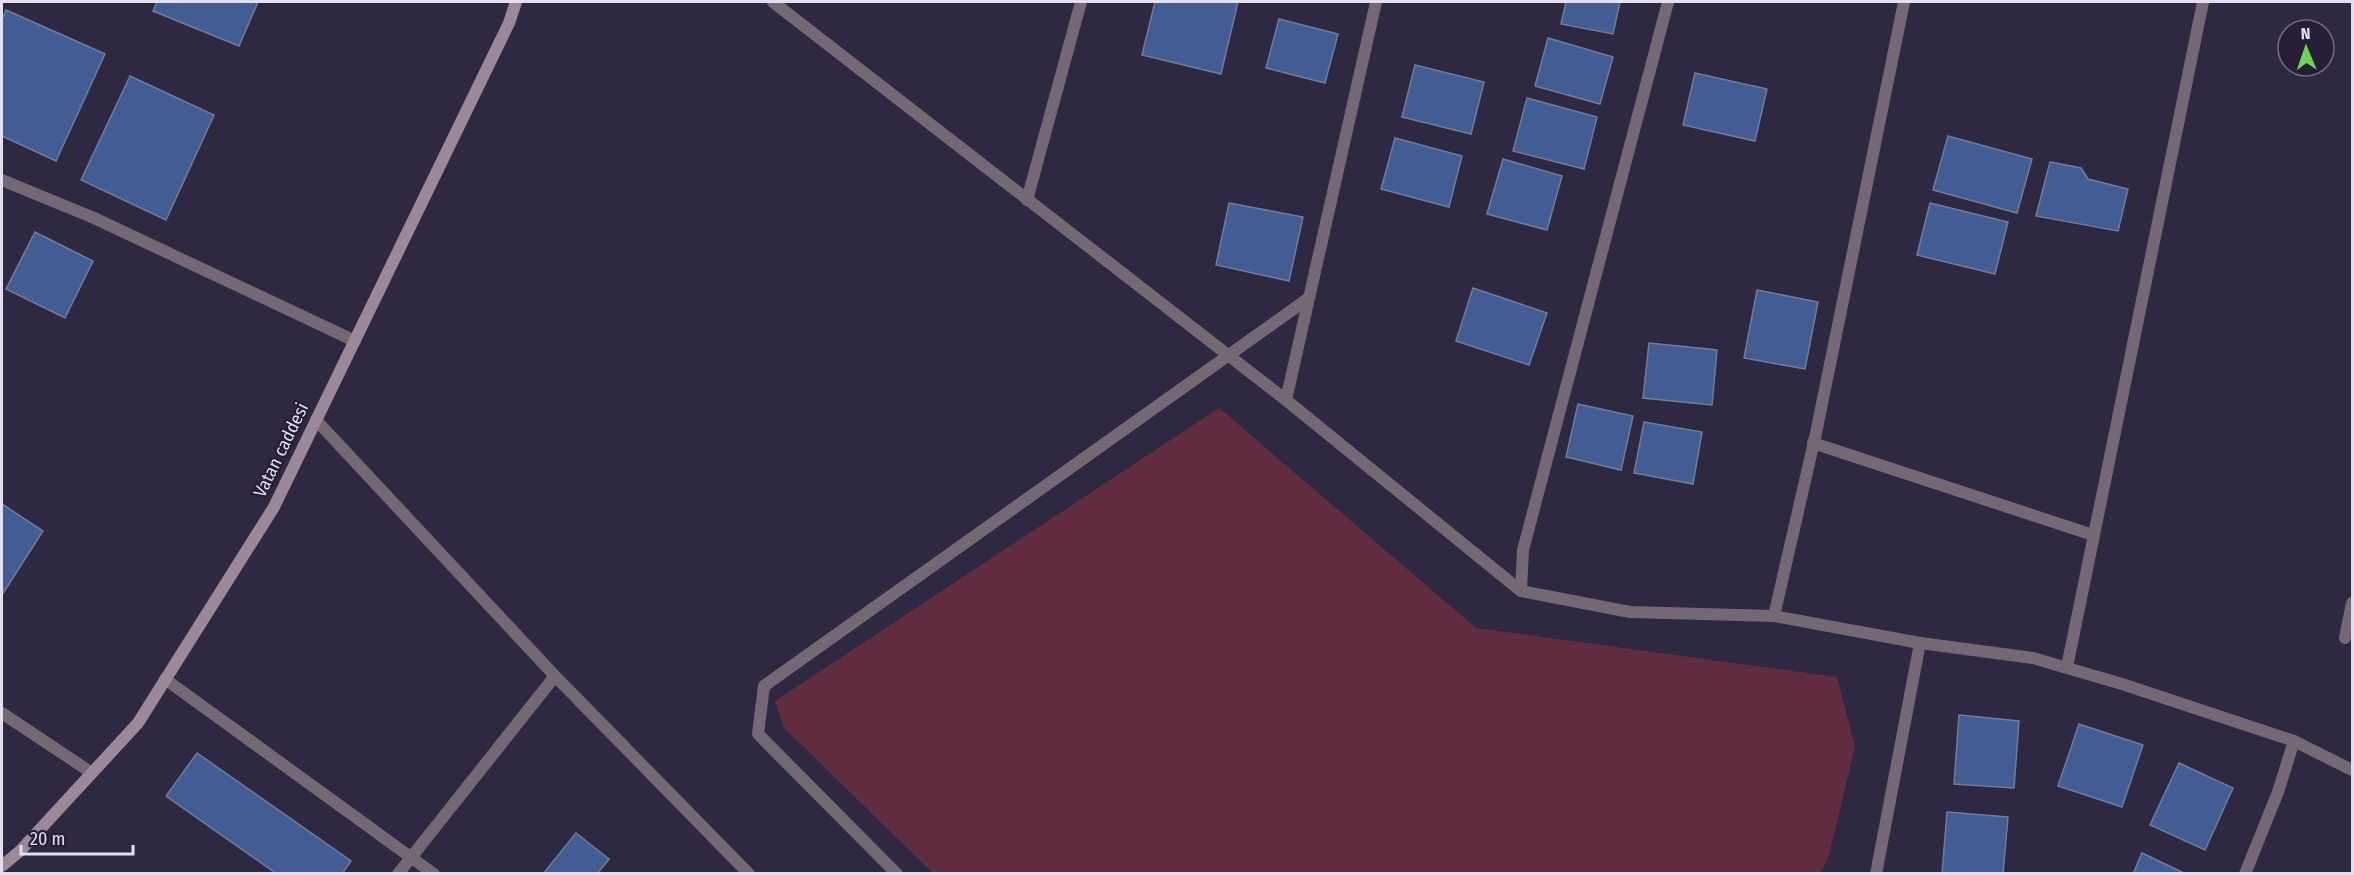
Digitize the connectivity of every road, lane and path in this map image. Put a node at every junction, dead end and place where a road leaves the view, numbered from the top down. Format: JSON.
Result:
{"nodes":[{"id":1,"x":516,"y":2,"type":"edge"},
{"id":2,"x":773,"y":2,"type":"edge"},
{"id":3,"x":1081,"y":2,"type":"edge"},
{"id":4,"x":1376,"y":2,"type":"edge"},
{"id":5,"x":1668,"y":2,"type":"edge"},
{"id":6,"x":1904,"y":2,"type":"edge"},
{"id":7,"x":2203,"y":2,"type":"edge"},
{"id":8,"x":2,"y":180,"type":"edge"},
{"id":9,"x":1027,"y":200,"type":"junction"},
{"id":10,"x":1309,"y":298,"type":"junction"},
{"id":11,"x":355,"y":340,"type":"junction"},
{"id":12,"x":1229,"y":356,"type":"junction"},
{"id":13,"x":1286,"y":400,"type":"junction"},
{"id":14,"x":316,"y":420,"type":"junction"},
{"id":15,"x":1813,"y":443,"type":"junction"},
{"id":16,"x":2093,"y":535,"type":"junction"},
{"id":17,"x":1521,"y":591,"type":"junction"},
{"id":18,"x":2352,"y":603,"type":"edge"},
{"id":19,"x":1774,"y":616,"type":"junction"},
{"id":20,"x":2345,"y":638,"type":"dead end"},
{"id":21,"x":1920,"y":643,"type":"junction"},
{"id":22,"x":2067,"y":667,"type":"junction"},
{"id":23,"x":555,"y":676,"type":"junction"},
{"id":24,"x":165,"y":679,"type":"junction"},
{"id":25,"x":2,"y":713,"type":"edge"},
{"id":26,"x":2294,"y":741,"type":"junction"},
{"id":27,"x":2352,"y":770,"type":"edge"},
{"id":28,"x":92,"y":773,"type":"junction"},
{"id":29,"x":411,"y":857,"type":"junction"},
{"id":30,"x":2,"y":866,"type":"edge"},
{"id":31,"x":743,"y":871,"type":"edge"},
{"id":32,"x":398,"y":873,"type":"edge"},
{"id":33,"x":434,"y":873,"type":"edge"},
{"id":34,"x":897,"y":873,"type":"edge"},
{"id":35,"x":1876,"y":873,"type":"edge"},
{"id":36,"x":2245,"y":873,"type":"edge"}],
"edges":[{"from":1,"to":11,"type":"street","name":"Vatan caddesi"},
{"from":2,"to":9,"type":"street"},
{"from":3,"to":9,"type":"street"},
{"from":4,"to":10,"type":"street"},
{"from":5,"to":17,"type":"street"},
{"from":6,"to":15,"type":"street"},
{"from":7,"to":16,"type":"street"},
{"from":8,"to":11,"type":"street"},
{"from":9,"to":12,"type":"street"},
{"from":10,"to":12,"type":"street"},
{"from":10,"to":13,"type":"street"},
{"from":11,"to":14,"type":"street","name":"Vatan caddesi"},
{"from":12,"to":13,"type":"street"},
{"from":12,"to":34,"type":"street"},
{"from":13,"to":17,"type":"street"},
{"from":14,"to":23,"type":"street"},
{"from":14,"to":24,"type":"street","name":"Vatan caddesi"},
{"from":15,"to":16,"type":"street"},
{"from":15,"to":19,"type":"street"},
{"from":16,"to":22,"type":"street"},
{"from":17,"to":19,"type":"street"},
{"from":18,"to":20,"type":"street"},
{"from":19,"to":21,"type":"street"},
{"from":21,"to":22,"type":"street"},
{"from":21,"to":35,"type":"street"},
{"from":22,"to":26,"type":"street"},
{"from":23,"to":29,"type":"street"},
{"from":23,"to":31,"type":"street"},
{"from":24,"to":28,"type":"street","name":"Vatan caddesi"},
{"from":24,"to":29,"type":"street"},
{"from":25,"to":28,"type":"street"},
{"from":26,"to":27,"type":"street"},
{"from":26,"to":36,"type":"street"},
{"from":28,"to":30,"type":"street","name":"Vatan caddesi"},
{"from":29,"to":32,"type":"street"},
{"from":29,"to":33,"type":"street"}]}
